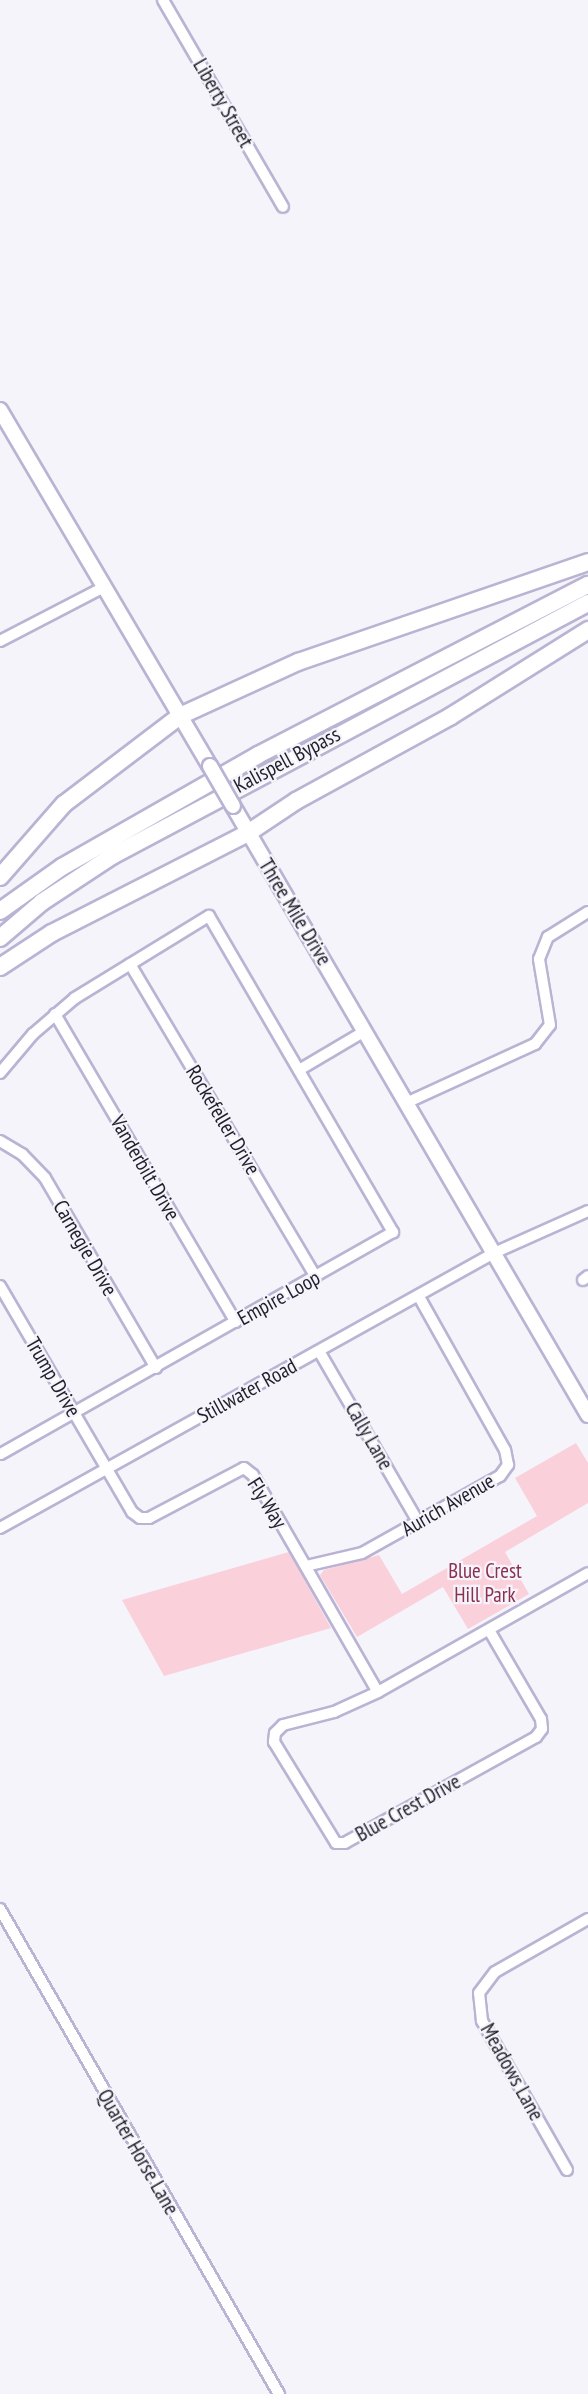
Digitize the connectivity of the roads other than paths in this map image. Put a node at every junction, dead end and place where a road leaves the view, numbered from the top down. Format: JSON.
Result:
{"nodes":[{"id":1,"x":163,"y":0,"type":"edge"},
{"id":2,"x":283,"y":207,"type":"dead end"},
{"id":3,"x":0,"y":410,"type":"edge"},
{"id":4,"x":588,"y":561,"type":"edge"},
{"id":5,"x":588,"y":585,"type":"edge"},
{"id":6,"x":104,"y":587,"type":"junction"},
{"id":7,"x":588,"y":603,"type":"edge"},
{"id":8,"x":588,"y":630,"type":"edge"},
{"id":9,"x":0,"y":641,"type":"edge"},
{"id":10,"x":180,"y":716,"type":"junction"},
{"id":11,"x":248,"y":833,"type":"junction"},
{"id":12,"x":0,"y":878,"type":"edge"},
{"id":13,"x":0,"y":911,"type":"edge"},
{"id":14,"x":588,"y":912,"type":"edge"},
{"id":15,"x":0,"y":938,"type":"edge"},
{"id":16,"x":130,"y":964,"type":"junction"},
{"id":17,"x":0,"y":967,"type":"edge"},
{"id":18,"x":55,"y":1014,"type":"junction"},
{"id":19,"x":365,"y":1031,"type":"junction"},
{"id":20,"x":299,"y":1070,"type":"junction"},
{"id":21,"x":0,"y":1073,"type":"edge"},
{"id":22,"x":406,"y":1103,"type":"junction"},
{"id":23,"x":0,"y":1141,"type":"edge"},
{"id":24,"x":588,"y":1211,"type":"edge"},
{"id":25,"x":494,"y":1253,"type":"junction"},
{"id":26,"x":316,"y":1277,"type":"junction"},
{"id":27,"x":0,"y":1286,"type":"edge"},
{"id":28,"x":418,"y":1297,"type":"junction"},
{"id":29,"x":236,"y":1322,"type":"junction"},
{"id":30,"x":319,"y":1351,"type":"junction"},
{"id":31,"x":156,"y":1368,"type":"junction"},
{"id":32,"x":75,"y":1414,"type":"junction"},
{"id":33,"x":588,"y":1415,"type":"edge"},
{"id":34,"x":0,"y":1454,"type":"edge"},
{"id":35,"x":106,"y":1469,"type":"junction"},
{"id":36,"x":418,"y":1522,"type":"junction"},
{"id":37,"x":0,"y":1528,"type":"edge"},
{"id":38,"x":306,"y":1566,"type":"junction"},
{"id":39,"x":588,"y":1573,"type":"edge"},
{"id":40,"x":489,"y":1630,"type":"junction"},
{"id":41,"x":378,"y":1692,"type":"junction"},
{"id":42,"x":0,"y":1910,"type":"edge"},
{"id":43,"x":588,"y":1919,"type":"edge"},
{"id":44,"x":567,"y":2170,"type":"dead end"},
{"id":45,"x":279,"y":2394,"type":"edge"}],
"edges":[{"from":1,"to":2,"type":"street","name":"Liberty Street"},
{"from":3,"to":6,"type":"main road","name":"Three Mile Drive"},
{"from":4,"to":10,"type":"highway"},
{"from":5,"to":13,"type":"highway","name":"Kalispell Bypass"},
{"from":6,"to":9,"type":"street"},
{"from":6,"to":10,"type":"main road","name":"Three Mile Drive"},
{"from":7,"to":15,"type":"highway","name":"Kalispell Bypass"},
{"from":8,"to":11,"type":"highway"},
{"from":10,"to":11,"type":"main road","name":"Three Mile Drive","bridge":true},
{"from":10,"to":12,"type":"highway"},
{"from":11,"to":17,"type":"highway"},
{"from":11,"to":19,"type":"main road","name":"Three Mile Drive"},
{"from":14,"to":22,"type":"street"},
{"from":16,"to":18,"type":"street","name":"Empire Loop"},
{"from":16,"to":20,"type":"street","name":"Empire Loop"},
{"from":16,"to":26,"type":"street","name":"Rockefeller Drive"},
{"from":18,"to":21,"type":"street","name":"Empire Loop"},
{"from":18,"to":29,"type":"street","name":"Vanderbilt Drive"},
{"from":19,"to":20,"type":"street"},
{"from":19,"to":22,"type":"main road","name":"Three Mile Drive"},
{"from":20,"to":26,"type":"street","name":"Empire Loop"},
{"from":22,"to":25,"type":"main road","name":"Three Mile Drive"},
{"from":23,"to":31,"type":"street","name":"Carnegie Drive"},
{"from":24,"to":25,"type":"street","name":"Stillwater Road"},
{"from":25,"to":28,"type":"street","name":"Stillwater Road"},
{"from":25,"to":33,"type":"main road","name":"Three Mile Drive"},
{"from":26,"to":29,"type":"street","name":"Empire Loop"},
{"from":27,"to":32,"type":"street","name":"Trump Drive"},
{"from":28,"to":30,"type":"street","name":"Stillwater Road"},
{"from":28,"to":36,"type":"street","name":"Aurich Avenue"},
{"from":29,"to":31,"type":"street","name":"Empire Loop"},
{"from":30,"to":35,"type":"street","name":"Stillwater Road"},
{"from":30,"to":36,"type":"street","name":"Cally Lane"},
{"from":31,"to":32,"type":"street","name":"Empire Loop"},
{"from":32,"to":34,"type":"street","name":"Empire Loop"},
{"from":32,"to":35,"type":"street","name":"Trump Drive"},
{"from":35,"to":37,"type":"street","name":"Stillwater Road"},
{"from":35,"to":38,"type":"street","name":"Fly Way"},
{"from":36,"to":38,"type":"street","name":"Aurich Avenue"},
{"from":38,"to":41,"type":"street","name":"Fly Way"},
{"from":39,"to":40,"type":"street","name":"Blue Crest Drive"},
{"from":40,"to":41,"type":"street","name":"Blue Crest Drive"},
{"from":40,"to":41,"type":"street","name":"Blue Crest Drive"},
{"from":42,"to":45,"type":"street","name":"Quarter Horse Lane"},
{"from":43,"to":44,"type":"street","name":"Meadows Lane"}]}
